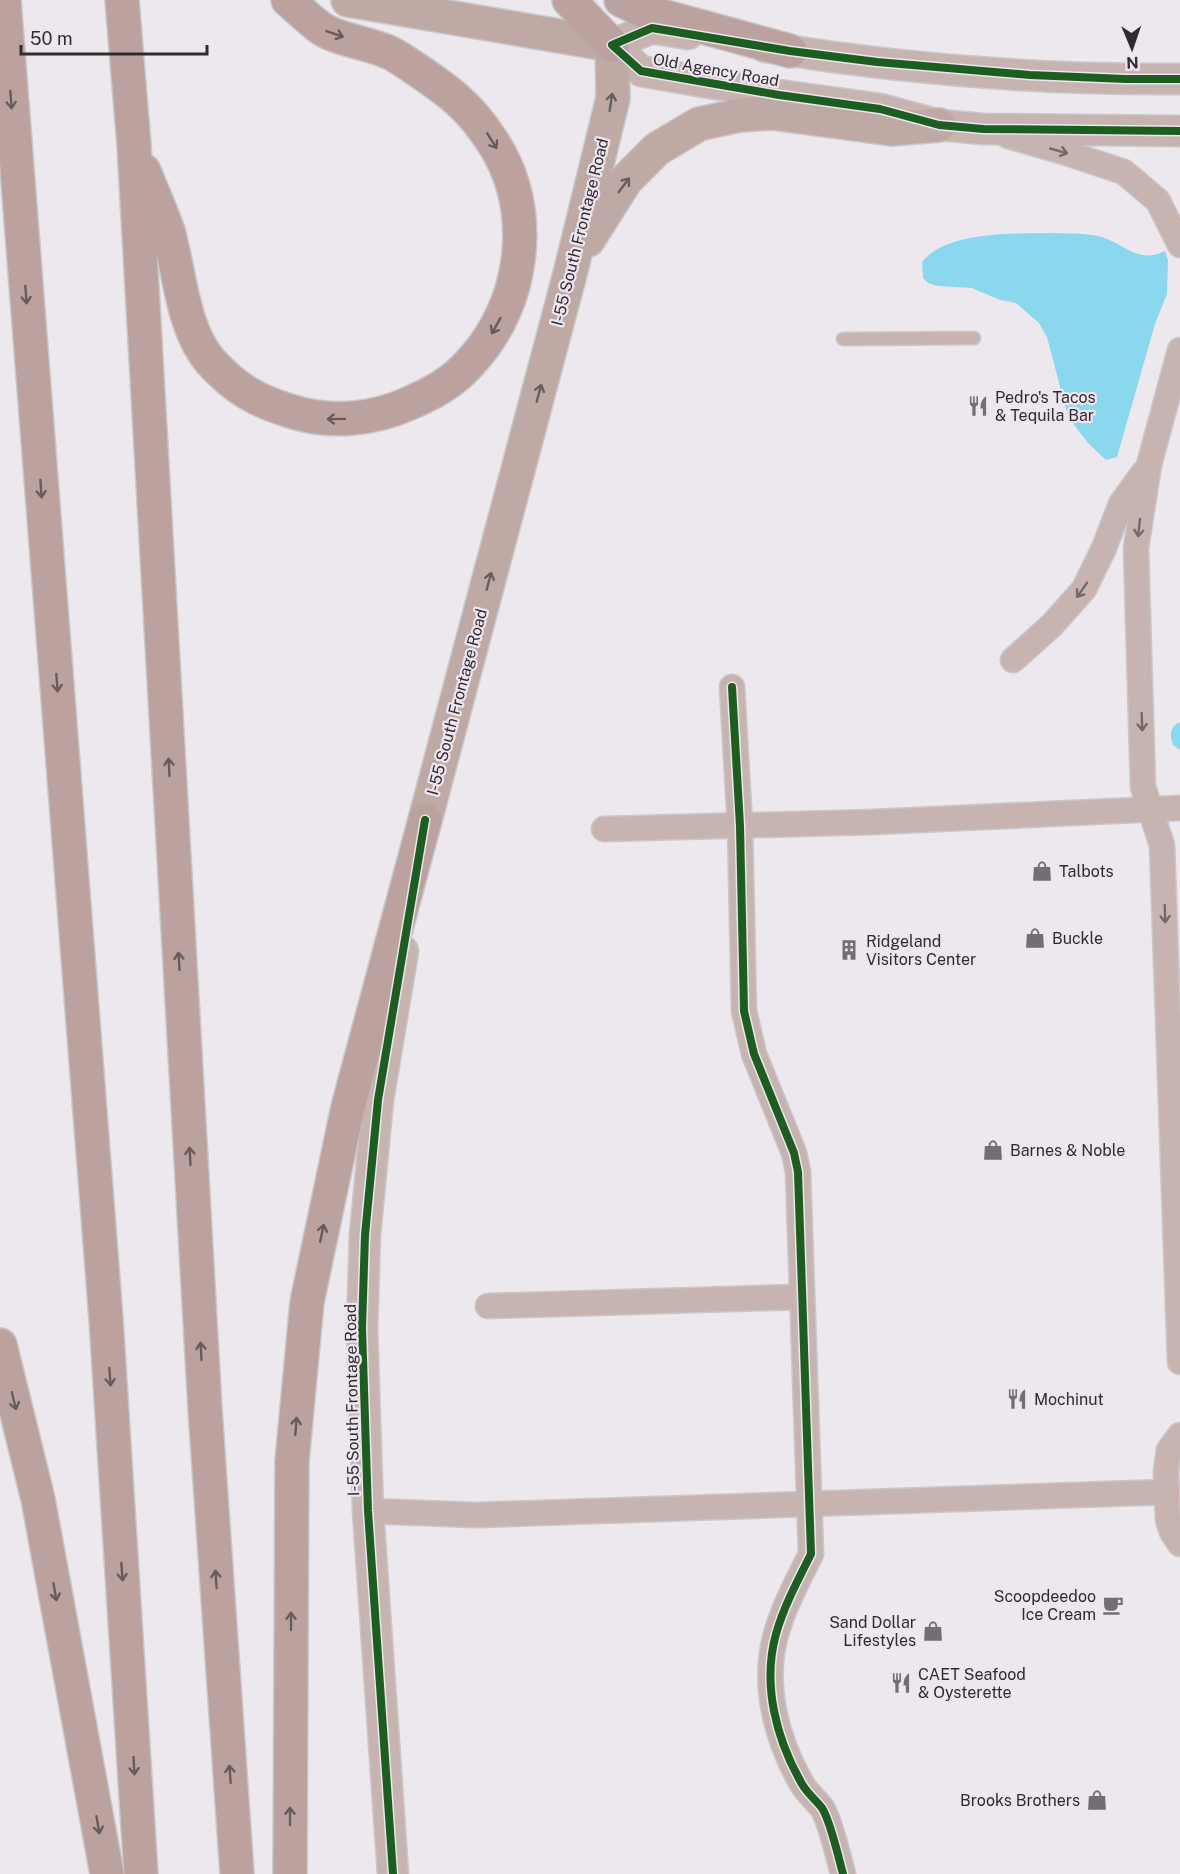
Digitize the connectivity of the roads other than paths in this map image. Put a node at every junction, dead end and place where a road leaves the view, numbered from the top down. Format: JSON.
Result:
{"nodes":[{"id":1,"x":3,"y":0,"type":"edge"},
{"id":2,"x":122,"y":0,"type":"edge"},
{"id":3,"x":288,"y":0,"type":"edge"},
{"id":4,"x":348,"y":0,"type":"edge"},
{"id":5,"x":569,"y":0,"type":"edge"},
{"id":6,"x":621,"y":0,"type":"edge"},
{"id":7,"x":612,"y":45,"type":"junction"},
{"id":8,"x":790,"y":51,"type":"junction"},
{"id":9,"x":1180,"y":79,"type":"edge"},
{"id":10,"x":939,"y":125,"type":"junction"},
{"id":11,"x":983,"y":129,"type":"junction"},
{"id":12,"x":1180,"y":131,"type":"edge"},
{"id":13,"x":134,"y":145,"type":"junction"},
{"id":14,"x":1177,"y":238,"type":"edge"},
{"id":15,"x":571,"y":270,"type":"junction"},
{"id":16,"x":974,"y":338,"type":"dead end"},
{"id":17,"x":843,"y":339,"type":"dead end"},
{"id":18,"x":1180,"y":350,"type":"edge"},
{"id":19,"x":1149,"y":465,"type":"junction"},
{"id":20,"x":1013,"y":660,"type":"dead end"},
{"id":21,"x":732,"y":687,"type":"dead end"},
{"id":22,"x":1180,"y":808,"type":"edge"},
{"id":23,"x":1151,"y":810,"type":"junction"},
{"id":24,"x":425,"y":820,"type":"junction"},
{"id":25,"x":740,"y":826,"type":"junction"},
{"id":26,"x":604,"y":829,"type":"dead end"},
{"id":27,"x":801,"y":1297,"type":"junction"},
{"id":28,"x":488,"y":1306,"type":"dead end"},
{"id":29,"x":0,"y":1345,"type":"edge"},
{"id":30,"x":1180,"y":1362,"type":"edge"},
{"id":31,"x":1179,"y":1430,"type":"edge"},
{"id":32,"x":1167,"y":1492,"type":"junction"},
{"id":33,"x":809,"y":1503,"type":"junction"},
{"id":34,"x":368,"y":1511,"type":"junction"},
{"id":35,"x":1180,"y":1544,"type":"edge"},
{"id":36,"x":107,"y":1874,"type":"edge"},
{"id":37,"x":141,"y":1874,"type":"edge"},
{"id":38,"x":237,"y":1874,"type":"edge"},
{"id":39,"x":290,"y":1874,"type":"edge"},
{"id":40,"x":393,"y":1874,"type":"edge"},
{"id":41,"x":843,"y":1874,"type":"edge"}],
"edges":[{"from":1,"to":37,"type":"highway","one_way":true},
{"from":2,"to":13,"type":"highway"},
{"from":3,"to":13,"type":"highway","one_way":true},
{"from":4,"to":7,"type":"main road"},
{"from":5,"to":7,"type":"highway"},
{"from":6,"to":8,"type":"highway"},
{"from":7,"to":8,"type":"street","name":"Old Agency Road"},
{"from":7,"to":10,"type":"street","name":"Old Agency Road"},
{"from":15,"to":7,"type":"main road","name":"I-55 South Frontage Road","one_way":true},
{"from":8,"to":9,"type":"street","name":"Old Agency Road"},
{"from":10,"to":11,"type":"street","name":"Old Agency Road"},
{"from":15,"to":10,"type":"main road","one_way":true},
{"from":11,"to":12,"type":"street","name":"Old Agency Road"},
{"from":11,"to":14,"type":"street","one_way":true},
{"from":38,"to":13,"type":"highway","one_way":true},
{"from":24,"to":15,"type":"main road","name":"I-55 South Frontage Road","one_way":true},
{"from":16,"to":17,"type":"lane"},
{"from":18,"to":19,"type":"street"},
{"from":19,"to":20,"type":"street","one_way":true},
{"from":19,"to":23,"type":"street","one_way":true},
{"from":21,"to":25,"type":"street"},
{"from":22,"to":23,"type":"street"},
{"from":23,"to":25,"type":"street"},
{"from":23,"to":30,"type":"street","one_way":true},
{"from":24,"to":34,"type":"street","name":"I-55 South Frontage Road"},
{"from":39,"to":24,"type":"highway","one_way":true},
{"from":25,"to":26,"type":"street"},
{"from":25,"to":27,"type":"street"},
{"from":27,"to":28,"type":"street"},
{"from":27,"to":33,"type":"street"},
{"from":29,"to":36,"type":"highway","one_way":true},
{"from":31,"to":32,"type":"street"},
{"from":32,"to":33,"type":"street"},
{"from":32,"to":35,"type":"street"},
{"from":33,"to":34,"type":"street"},
{"from":33,"to":41,"type":"street"},
{"from":34,"to":40,"type":"street","name":"I-55 South Frontage Road"}]}
